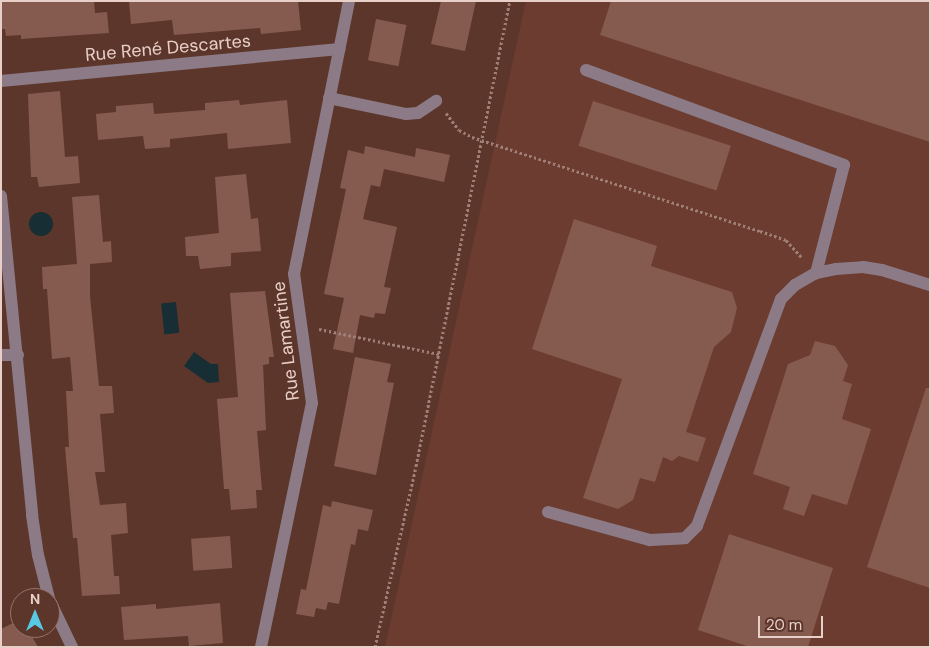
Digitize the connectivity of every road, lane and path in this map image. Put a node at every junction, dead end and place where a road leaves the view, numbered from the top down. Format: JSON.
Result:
{"nodes":[{"id":1,"x":349,"y":1,"type":"edge"},
{"id":2,"x":510,"y":1,"type":"edge"},
{"id":3,"x":339,"y":50,"type":"junction"},
{"id":4,"x":586,"y":70,"type":"dead end"},
{"id":5,"x":1,"y":81,"type":"edge"},
{"id":6,"x":329,"y":98,"type":"junction"},
{"id":7,"x":436,"y":100,"type":"joint"},
{"id":8,"x":484,"y":140,"type":"junction"},
{"id":9,"x":1,"y":196,"type":"edge"},
{"id":10,"x":816,"y":273,"type":"junction"},
{"id":11,"x":930,"y":285,"type":"edge"},
{"id":12,"x":301,"y":325,"type":"junction"},
{"id":13,"x":440,"y":354,"type":"junction"},
{"id":14,"x":1,"y":355,"type":"edge"},
{"id":15,"x":18,"y":355,"type":"junction"},
{"id":16,"x":548,"y":512,"type":"dead end"},
{"id":17,"x":47,"y":588,"type":"edge"},
{"id":18,"x":60,"y":622,"type":"edge"},
{"id":19,"x":72,"y":647,"type":"edge"},
{"id":20,"x":261,"y":647,"type":"edge"},
{"id":21,"x":376,"y":647,"type":"edge"}],
"edges":[{"from":1,"to":3,"type":"street","name":"Rue Lamartine"},
{"from":2,"to":8,"type":"path"},
{"from":3,"to":5,"type":"street","name":"Rue René Descartes"},
{"from":3,"to":6,"type":"street","name":"Rue Lamartine"},
{"from":4,"to":10,"type":"street"},
{"from":6,"to":7,"type":"street"},
{"from":6,"to":12,"type":"street","name":"Rue Lamartine"},
{"from":7,"to":8,"type":"path"},
{"from":8,"to":10,"type":"path"},
{"from":8,"to":13,"type":"path"},
{"from":9,"to":15,"type":"street"},
{"from":10,"to":11,"type":"street"},
{"from":10,"to":16,"type":"street"},
{"from":12,"to":13,"type":"path"},
{"from":12,"to":20,"type":"street","name":"Rue Lamartine"},
{"from":13,"to":21,"type":"path"},
{"from":14,"to":15,"type":"street"},
{"from":15,"to":17,"type":"street"},
{"from":18,"to":19,"type":"street"}]}
